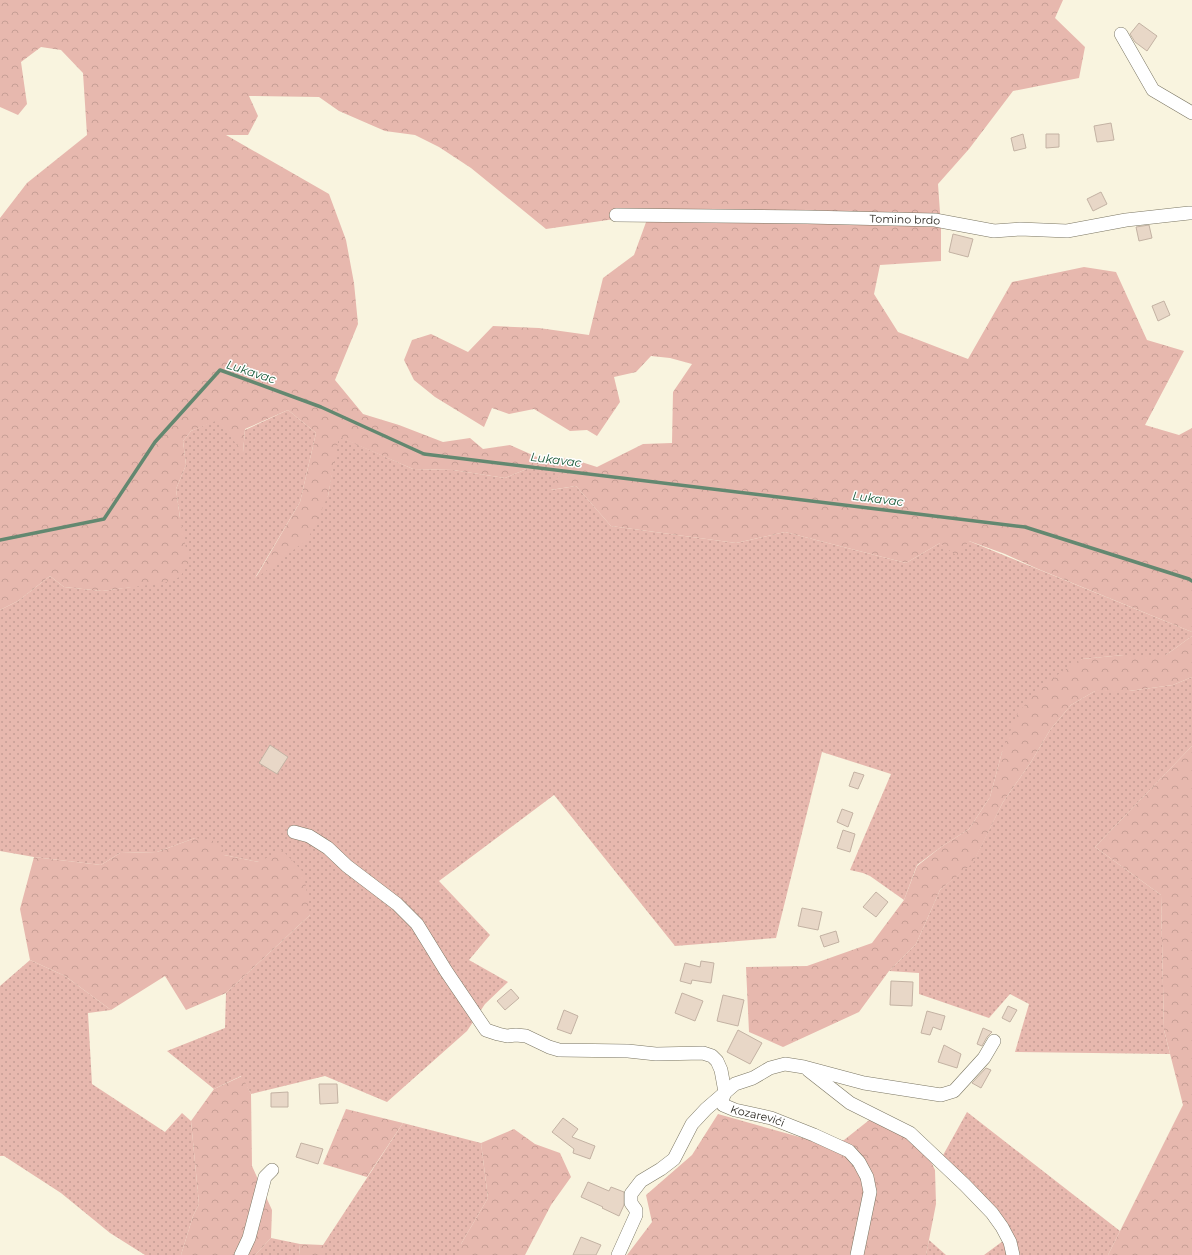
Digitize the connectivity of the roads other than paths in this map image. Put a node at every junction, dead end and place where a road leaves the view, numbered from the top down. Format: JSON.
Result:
{"nodes":[{"id":1,"x":1121,"y":34,"type":"dead end"},
{"id":2,"x":1192,"y":113,"type":"edge"},
{"id":3,"x":1192,"y":213,"type":"edge"},
{"id":4,"x":616,"y":215,"type":"dead end"},
{"id":5,"x":294,"y":832,"type":"dead end"},
{"id":6,"x":994,"y":1041,"type":"dead end"},
{"id":7,"x":804,"y":1066,"type":"junction"},
{"id":8,"x":725,"y":1092,"type":"junction"},
{"id":9,"x":272,"y":1170,"type":"dead end"},
{"id":10,"x":241,"y":1255,"type":"edge"},
{"id":11,"x":618,"y":1255,"type":"edge"},
{"id":12,"x":857,"y":1255,"type":"edge"},
{"id":13,"x":1014,"y":1255,"type":"edge"}],
"edges":[{"from":1,"to":2,"type":"street"},
{"from":3,"to":4,"type":"street","name":"Tomino brdo"},
{"from":5,"to":8,"type":"street"},
{"from":6,"to":7,"type":"street","name":"Kozarevići"},
{"from":7,"to":8,"type":"street","name":"Kozarevići"},
{"from":7,"to":13,"type":"street"},
{"from":8,"to":11,"type":"street"},
{"from":8,"to":12,"type":"street","name":"Kozarevići"},
{"from":9,"to":10,"type":"street"}]}
